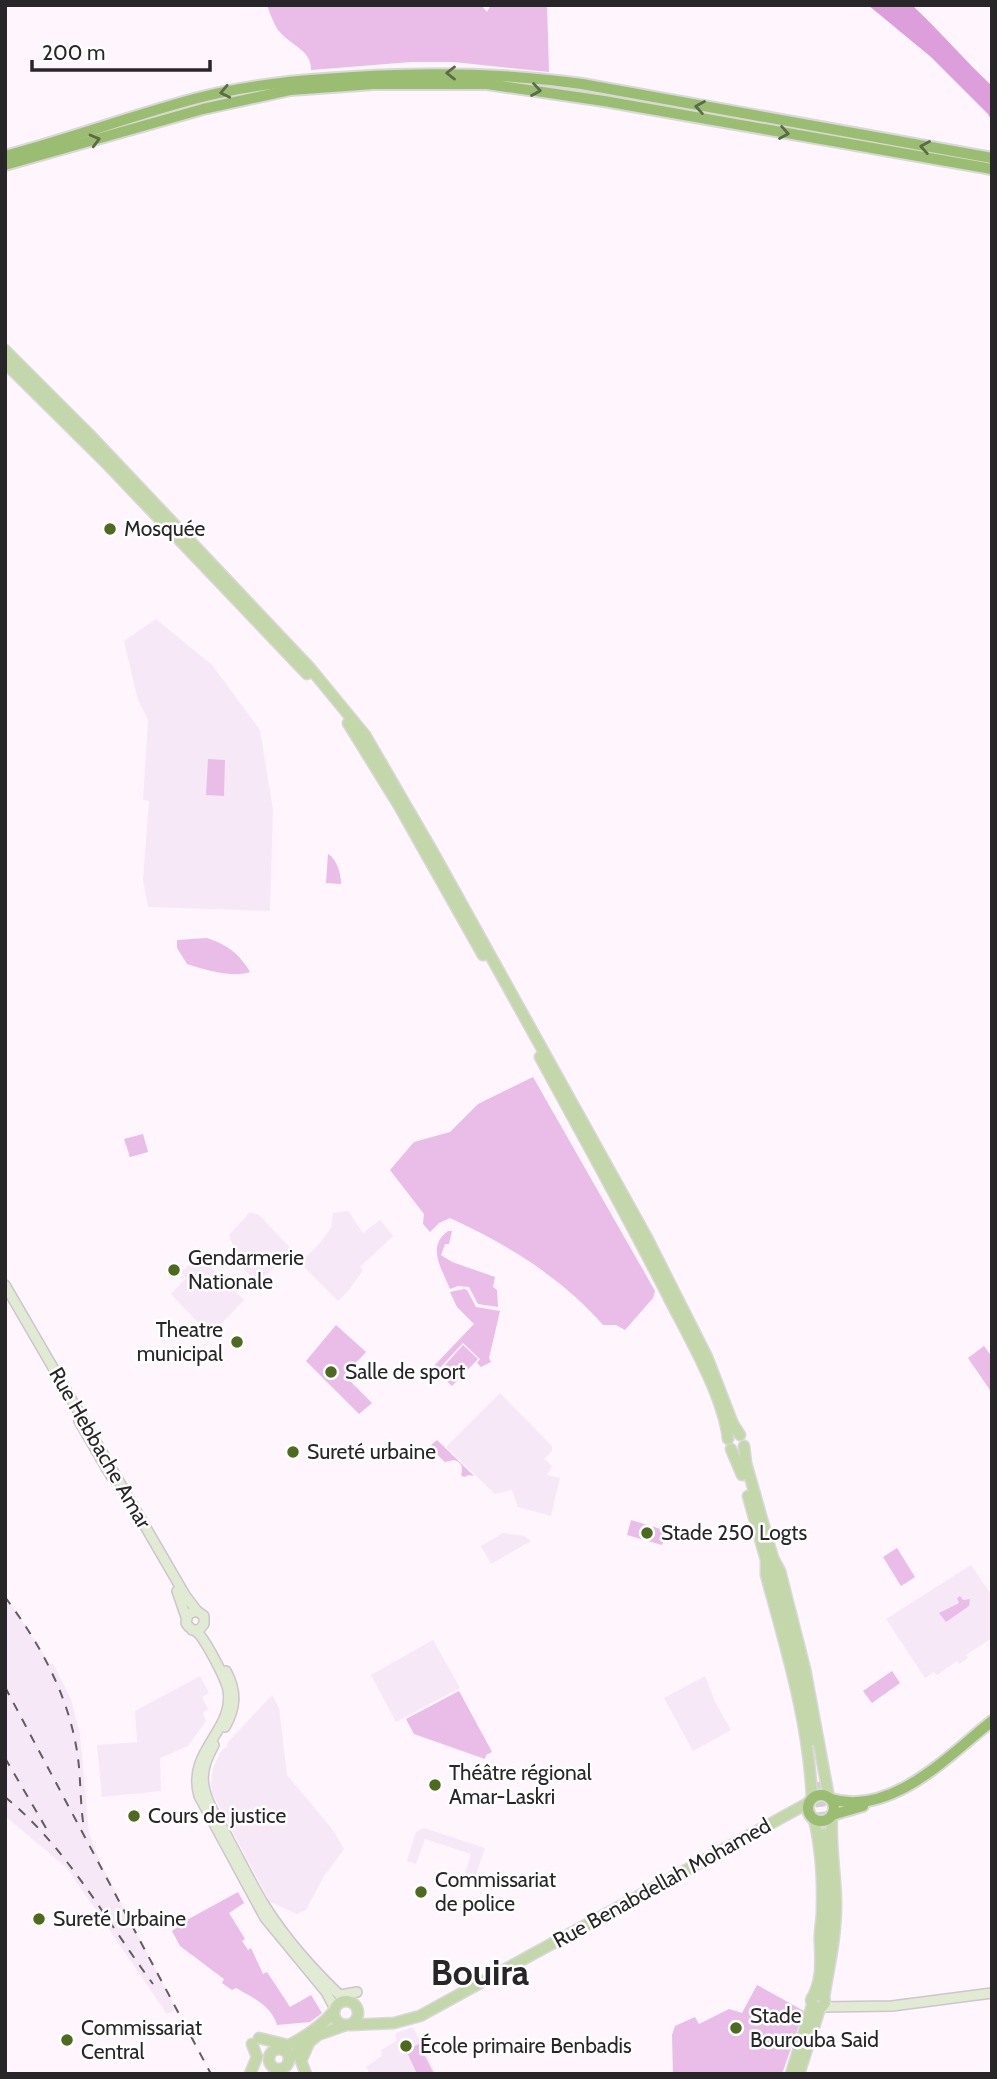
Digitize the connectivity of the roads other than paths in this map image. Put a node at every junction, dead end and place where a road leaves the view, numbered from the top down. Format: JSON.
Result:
{"nodes":[{"id":1,"x":5,"y":156,"type":"edge"},
{"id":2,"x":992,"y":158,"type":"edge"},
{"id":3,"x":5,"y":165,"type":"edge"},
{"id":4,"x":992,"y":169,"type":"edge"},
{"id":5,"x":5,"y":350,"type":"edge"},
{"id":6,"x":5,"y":363,"type":"edge"},
{"id":7,"x":5,"y":1285,"type":"edge"},
{"id":8,"x":5,"y":1296,"type":"edge"},
{"id":9,"x":740,"y":1435,"type":"junction"},
{"id":10,"x":729,"y":1444,"type":"junction"},
{"id":11,"x":744,"y":1446,"type":"junction"},
{"id":12,"x":772,"y":1564,"type":"junction"},
{"id":13,"x":197,"y":1611,"type":"junction"},
{"id":14,"x":186,"y":1617,"type":"junction"},
{"id":15,"x":204,"y":1626,"type":"junction"},
{"id":16,"x":192,"y":1630,"type":"junction"},
{"id":17,"x":992,"y":1721,"type":"edge"},
{"id":18,"x":992,"y":1727,"type":"edge"},
{"id":19,"x":818,"y":1782,"type":"tunnel mouth"},
{"id":20,"x":830,"y":1799,"type":"junction"},
{"id":21,"x":811,"y":1800,"type":"junction"},
{"id":22,"x":832,"y":1816,"type":"junction"},
{"id":23,"x":781,"y":1818,"type":"junction"},
{"id":24,"x":813,"y":1818,"type":"junction"},
{"id":25,"x":824,"y":1834,"type":"tunnel mouth"},
{"id":26,"x":826,"y":1954,"type":"junction"},
{"id":27,"x":357,"y":1992,"type":"dead end"},
{"id":28,"x":992,"y":1993,"type":"edge"},
{"id":29,"x":343,"y":1998,"type":"junction"},
{"id":30,"x":819,"y":2002,"type":"junction"},
{"id":31,"x":335,"y":2010,"type":"junction"},
{"id":32,"x":358,"y":2010,"type":"junction"},
{"id":33,"x":394,"y":2023,"type":"junction"},
{"id":34,"x":348,"y":2025,"type":"junction"},
{"id":35,"x":305,"y":2042,"type":"junction"},
{"id":36,"x":280,"y":2049,"type":"junction"},
{"id":37,"x":268,"y":2058,"type":"junction"},
{"id":38,"x":289,"y":2059,"type":"junction"},
{"id":39,"x":275,"y":2068,"type":"junction"},
{"id":40,"x":249,"y":2074,"type":"edge"},
{"id":41,"x":263,"y":2074,"type":"edge"},
{"id":42,"x":306,"y":2074,"type":"edge"},
{"id":43,"x":791,"y":2074,"type":"edge"},
{"id":44,"x":799,"y":2074,"type":"edge"}],
"edges":[{"from":2,"to":1,"type":"highway","one_way":true},
{"from":3,"to":4,"type":"highway","one_way":true},
{"from":5,"to":9,"type":"main road"},
{"from":6,"to":10,"type":"main road"},
{"from":7,"to":13,"type":"main road","name":"Rue Hebbache Amar"},
{"from":8,"to":14,"type":"main road","name":"Rue Hebbache Amar"},
{"from":9,"to":10,"type":"main road"},
{"from":9,"to":11,"type":"main road"},
{"from":10,"to":11,"type":"main road"},
{"from":10,"to":12,"type":"main road"},
{"from":11,"to":12,"type":"main road"},
{"from":12,"to":19,"type":"main road"},
{"from":12,"to":20,"type":"main road"},
{"from":12,"to":21,"type":"main road"},
{"from":13,"to":14,"type":"main road"},
{"from":13,"to":15,"type":"main road"},
{"from":14,"to":16,"type":"main road"},
{"from":15,"to":16,"type":"main road"},
{"from":15,"to":29,"type":"main road"},
{"from":16,"to":31,"type":"main road"},
{"from":17,"to":20,"type":"highway"},
{"from":18,"to":22,"type":"highway"},
{"from":20,"to":21,"type":"highway"},
{"from":20,"to":22,"type":"highway"},
{"from":21,"to":23,"type":"main road","name":"Rue Benabdellah Mohamed"},
{"from":21,"to":24,"type":"highway"},
{"from":22,"to":24,"type":"highway"},
{"from":22,"to":26,"type":"main road"},
{"from":23,"to":24,"type":"main road","name":"Rue Benabdellah Mohamed"},
{"from":23,"to":33,"type":"main road","name":"Rue Benabdellah Mohamed"},
{"from":24,"to":26,"type":"main road"},
{"from":25,"to":26,"type":"main road"},
{"from":26,"to":30,"type":"main road"},
{"from":27,"to":29,"type":"main road"},
{"from":28,"to":30,"type":"main road"},
{"from":29,"to":31,"type":"main road"},
{"from":29,"to":32,"type":"main road"},
{"from":30,"to":43,"type":"main road"},
{"from":30,"to":44,"type":"main road"},
{"from":31,"to":34,"type":"main road"},
{"from":31,"to":35,"type":"main road"},
{"from":32,"to":33,"type":"main road"},
{"from":32,"to":34,"type":"main road"},
{"from":33,"to":34,"type":"main road","name":"Rue Benabdellah Mohamed"},
{"from":34,"to":35,"type":"main road","name":"Rue Benabdellah Mohamed"},
{"from":35,"to":36,"type":"main road"},
{"from":35,"to":38,"type":"main road"},
{"from":35,"to":40,"type":"main road"},
{"from":35,"to":42,"type":"main road"},
{"from":36,"to":37,"type":"main road"},
{"from":36,"to":38,"type":"main road"},
{"from":37,"to":39,"type":"main road"},
{"from":37,"to":40,"type":"main road"},
{"from":38,"to":39,"type":"main road"},
{"from":39,"to":41,"type":"main road"}]}
